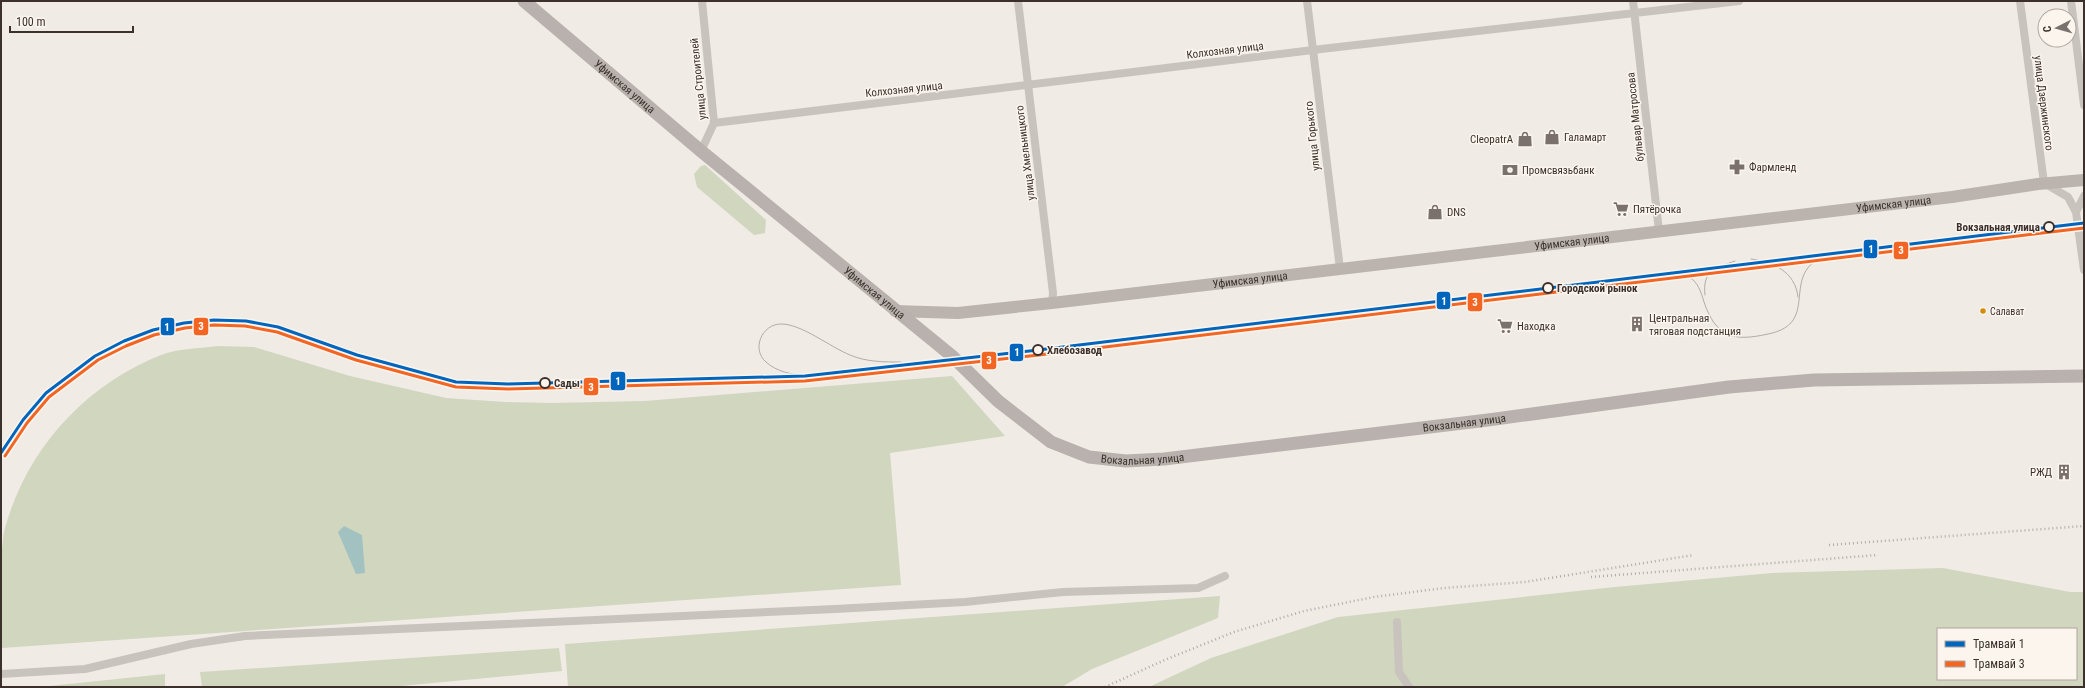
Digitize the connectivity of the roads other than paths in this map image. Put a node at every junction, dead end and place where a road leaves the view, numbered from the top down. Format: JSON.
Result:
{"nodes":[{"id":1,"x":524,"y":1,"type":"edge"},
{"id":2,"x":702,"y":1,"type":"edge"},
{"id":3,"x":1018,"y":1,"type":"edge"},
{"id":4,"x":1307,"y":1,"type":"edge"},
{"id":5,"x":1633,"y":1,"type":"edge"},
{"id":6,"x":1739,"y":1,"type":"edge"},
{"id":7,"x":2020,"y":1,"type":"edge"},
{"id":8,"x":2071,"y":1,"type":"edge"},
{"id":9,"x":1634,"y":14,"type":"junction"},
{"id":10,"x":1314,"y":50,"type":"junction"},
{"id":11,"x":1027,"y":84,"type":"junction"},
{"id":12,"x":2084,"y":105,"type":"edge"},
{"id":13,"x":714,"y":123,"type":"junction"},
{"id":14,"x":701,"y":151,"type":"junction"},
{"id":15,"x":2084,"y":180,"type":"edge"},
{"id":16,"x":2044,"y":183,"type":"junction"},
{"id":17,"x":2084,"y":196,"type":"edge"},
{"id":18,"x":2076,"y":212,"type":"junction"},
{"id":19,"x":1659,"y":232,"type":"junction"},
{"id":20,"x":1340,"y":269,"type":"junction"},
{"id":21,"x":2084,"y":270,"type":"edge"},
{"id":22,"x":1052,"y":303,"type":"junction"},
{"id":23,"x":895,"y":311,"type":"junction"},
{"id":24,"x":2084,"y":376,"type":"edge"},
{"id":25,"x":1226,"y":576,"type":"dead end"},
{"id":26,"x":1397,"y":622,"type":"dead end"},
{"id":27,"x":1,"y":674,"type":"edge"},
{"id":28,"x":1409,"y":687,"type":"edge"}],
"edges":[{"from":1,"to":14,"type":"main road","name":"Уфимская улица"},
{"from":2,"to":13,"type":"street","name":"улица Строителей"},
{"from":3,"to":11,"type":"street","name":"улица Хмельницкого"},
{"from":4,"to":10,"type":"street","name":"улица Горького"},
{"from":5,"to":9,"type":"street","name":"бульвар Матросова"},
{"from":6,"to":9,"type":"street","name":"Колхозная улица"},
{"from":7,"to":16,"type":"street","name":"улица Дзержинского"},
{"from":8,"to":12,"type":"street"},
{"from":9,"to":10,"type":"street","name":"Колхозная улица"},
{"from":9,"to":19,"type":"street","name":"бульвар Матросова"},
{"from":10,"to":11,"type":"street","name":"Колхозная улица"},
{"from":10,"to":20,"type":"street","name":"улица Горького"},
{"from":11,"to":13,"type":"street","name":"Колхозная улица"},
{"from":11,"to":22,"type":"street","name":"улица Хмельницкого"},
{"from":13,"to":14,"type":"street","name":"улица Строителей"},
{"from":14,"to":23,"type":"main road","name":"Уфимская улица"},
{"from":15,"to":16,"type":"street","name":"Уфимская улица"},
{"from":16,"to":18,"type":"street"},
{"from":16,"to":19,"type":"street","name":"Уфимская улица"},
{"from":17,"to":18,"type":"street"},
{"from":18,"to":21,"type":"street"},
{"from":19,"to":20,"type":"street","name":"Уфимская улица"},
{"from":20,"to":22,"type":"street","name":"Уфимская улица"},
{"from":22,"to":23,"type":"street","name":"Уфимская улица"},
{"from":23,"to":24,"type":"main road","name":"Вокзальная улица"},
{"from":25,"to":27,"type":"street"},
{"from":26,"to":28,"type":"street"}]}
